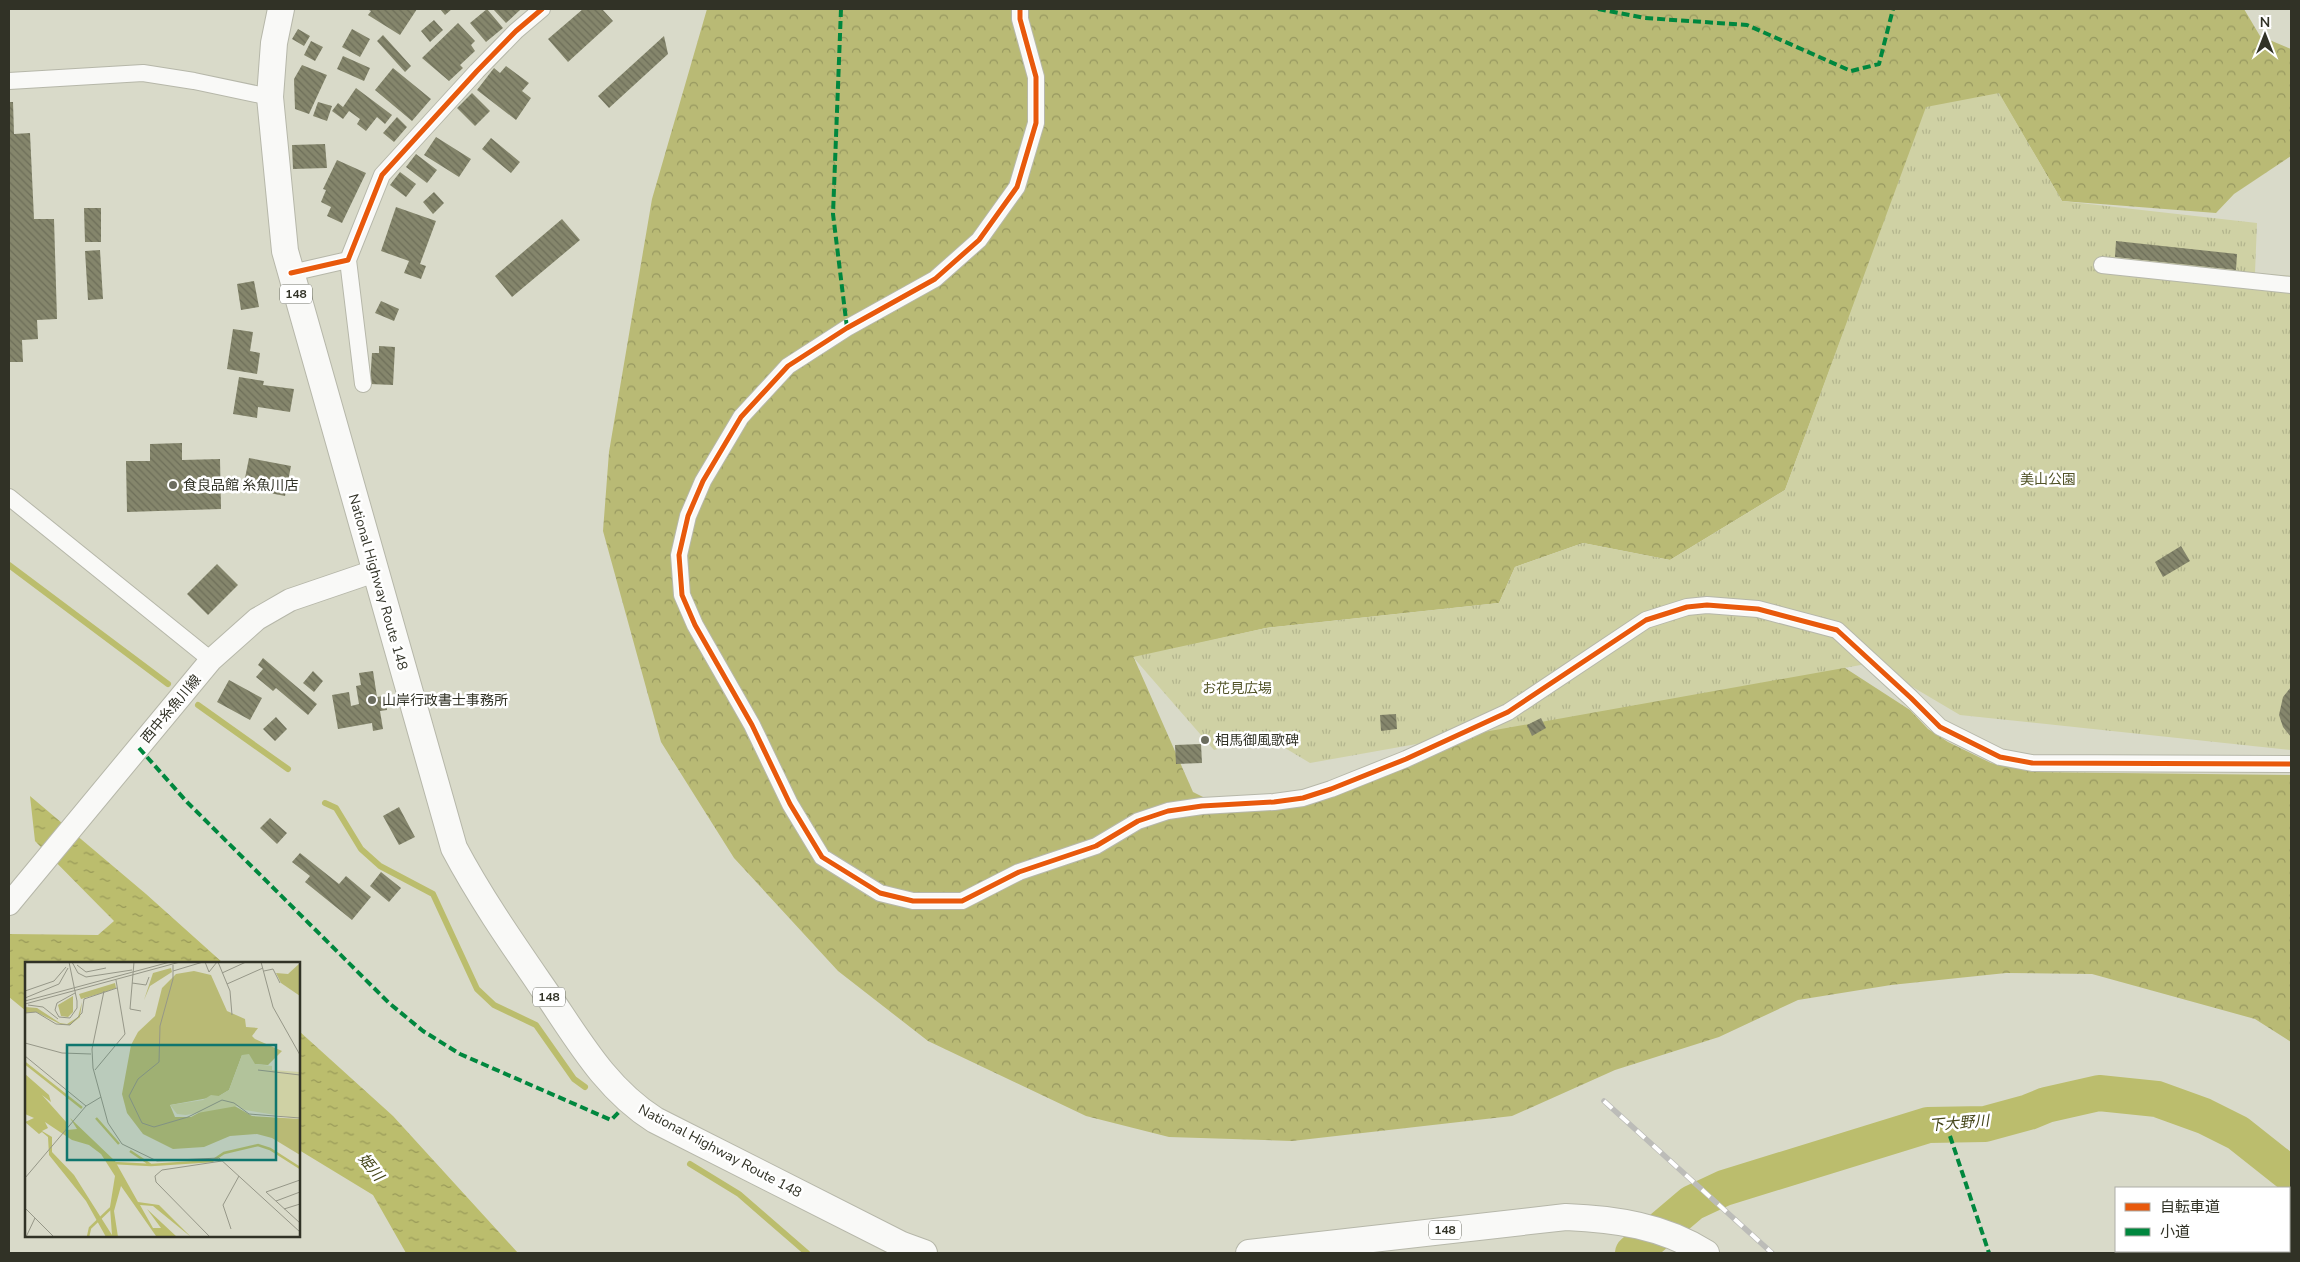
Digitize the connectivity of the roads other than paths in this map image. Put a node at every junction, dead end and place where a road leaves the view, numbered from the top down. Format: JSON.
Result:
{"nodes":[{"id":1,"x":281,"y":9,"type":"edge"},
{"id":2,"x":542,"y":9,"type":"edge"},
{"id":3,"x":1020,"y":9,"type":"edge"},
{"id":4,"x":9,"y":82,"type":"edge"},
{"id":5,"x":270,"y":97,"type":"junction"},
{"id":6,"x":348,"y":260,"type":"junction"},
{"id":7,"x":2102,"y":265,"type":"dead end"},
{"id":8,"x":291,"y":273,"type":"junction"},
{"id":9,"x":2291,"y":285,"type":"edge"},
{"id":10,"x":363,"y":384,"type":"dead end"},
{"id":11,"x":9,"y":497,"type":"edge"},
{"id":12,"x":376,"y":571,"type":"junction"},
{"id":13,"x":211,"y":660,"type":"junction"},
{"id":14,"x":2291,"y":764,"type":"edge"},
{"id":15,"x":9,"y":904,"type":"edge"},
{"id":16,"x":924,"y":1253,"type":"edge"},
{"id":17,"x":1249,"y":1253,"type":"edge"},
{"id":18,"x":1706,"y":1253,"type":"edge"}],
"edges":[{"from":1,"to":5,"type":"highway","name":"National Highway Route 148","number":"148"},
{"from":2,"to":6,"type":"street"},
{"from":3,"to":14,"type":"street"},
{"from":4,"to":5,"type":"street"},
{"from":5,"to":8,"type":"highway","name":"National Highway Route 148","number":"148"},
{"from":6,"to":8,"type":"street"},
{"from":6,"to":10,"type":"street"},
{"from":7,"to":9,"type":"street"},
{"from":8,"to":12,"type":"highway","name":"National Highway Route 148","number":"148"},
{"from":11,"to":13,"type":"street"},
{"from":12,"to":13,"type":"main road","name":"西中糸魚川線"},
{"from":12,"to":16,"type":"highway","name":"National Highway Route 148","number":"148"},
{"from":13,"to":15,"type":"main road","name":"西中糸魚川線"},
{"from":17,"to":18,"type":"highway","number":"148"}]}
